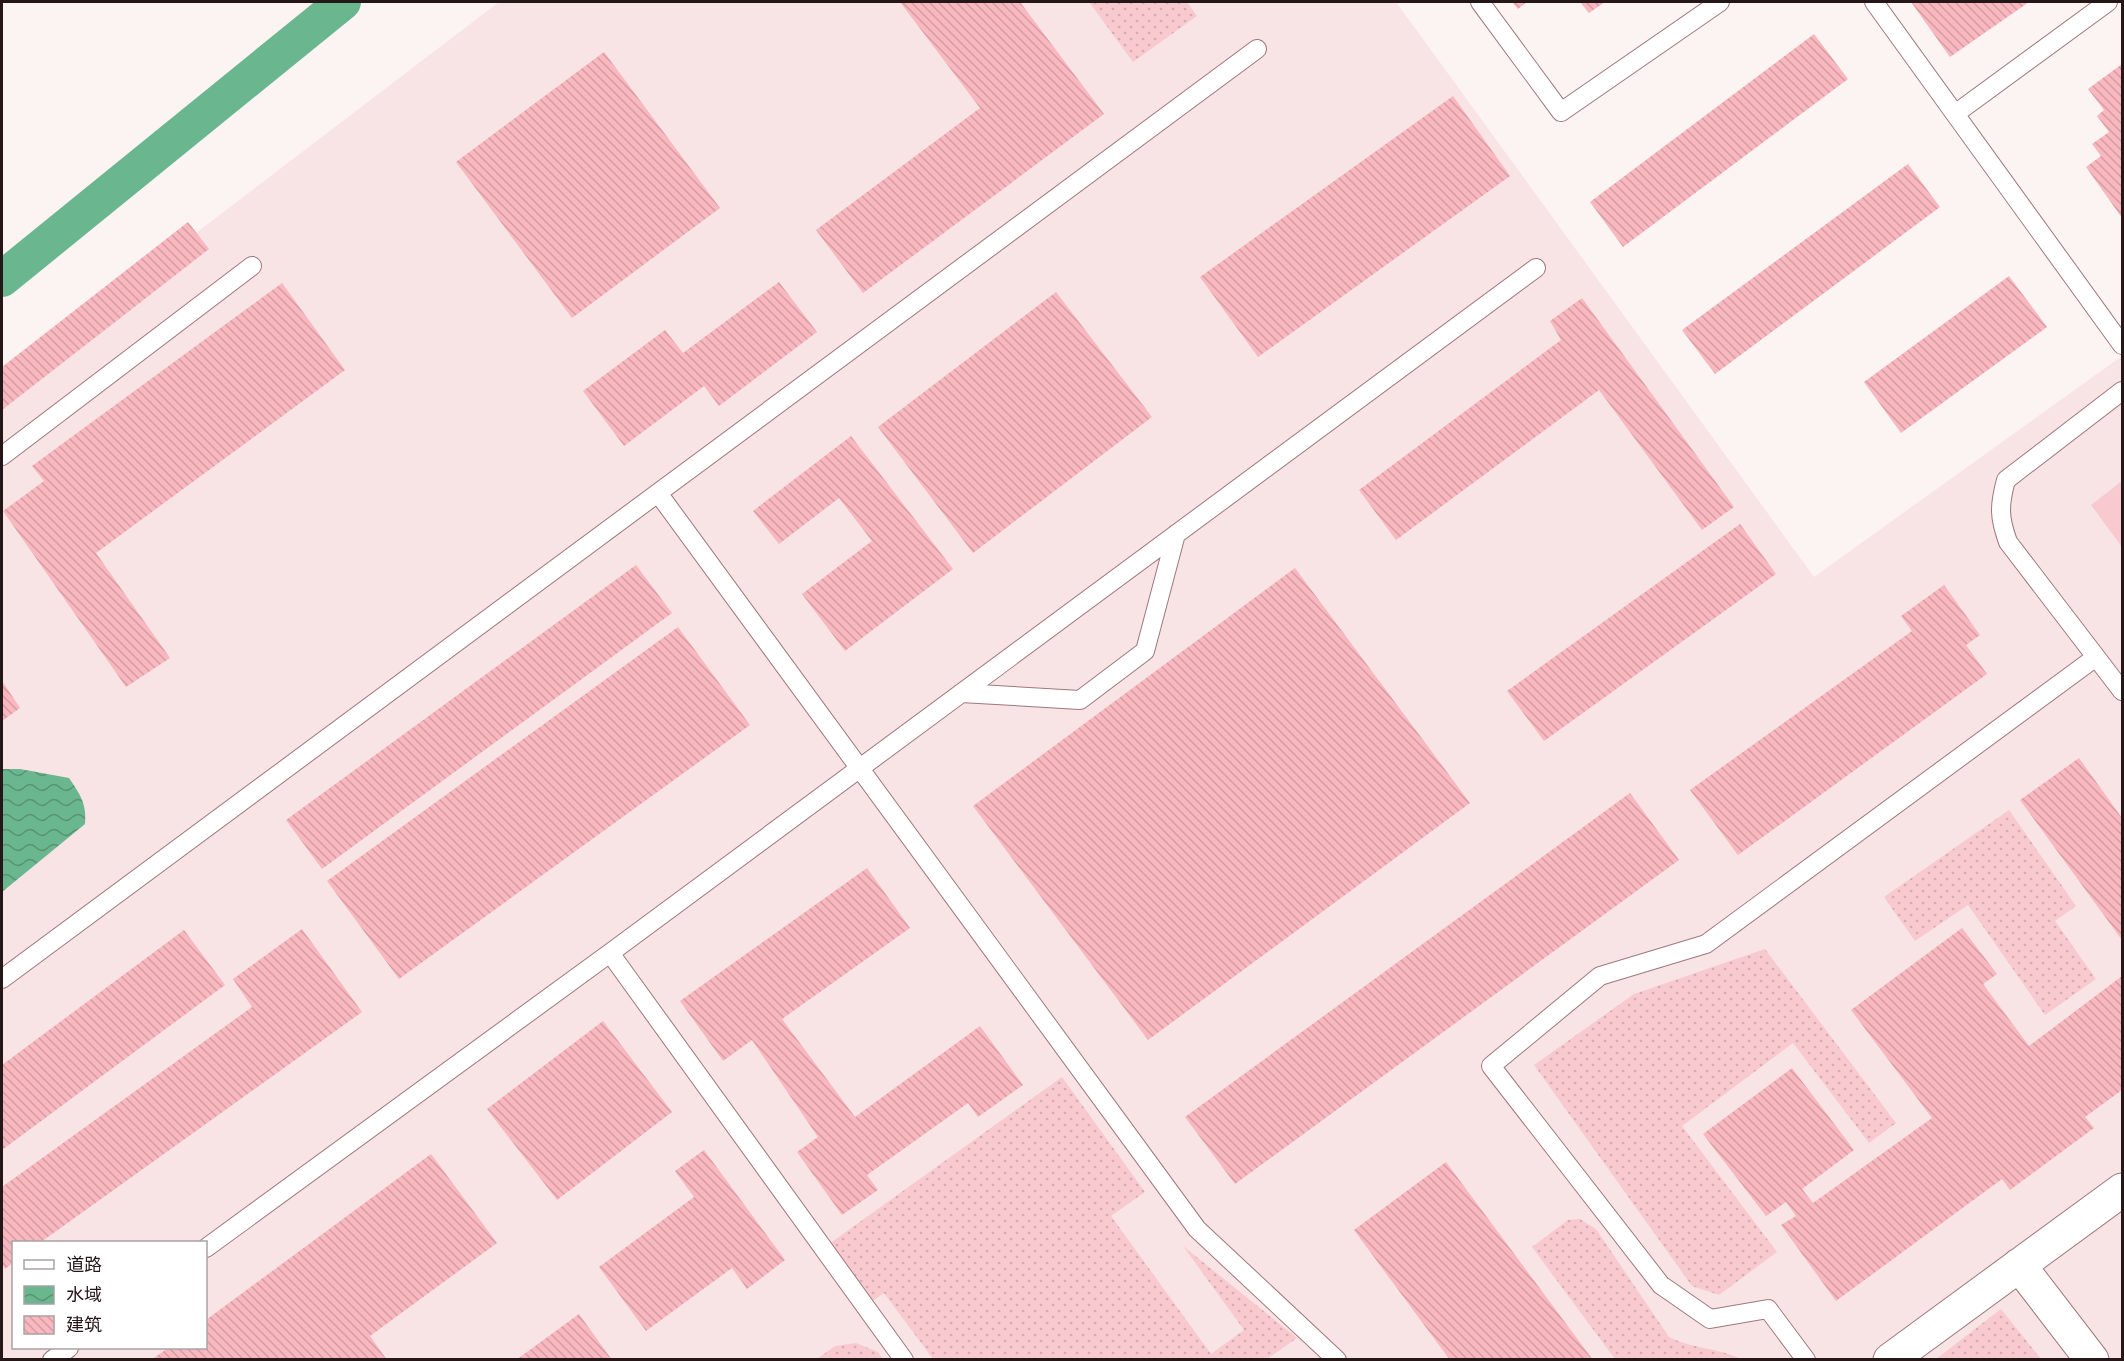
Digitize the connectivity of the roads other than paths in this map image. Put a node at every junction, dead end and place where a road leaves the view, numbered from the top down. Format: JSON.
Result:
{"nodes":[{"id":1,"x":1480,"y":2,"type":"edge"},
{"id":2,"x":1720,"y":2,"type":"edge"},
{"id":3,"x":1874,"y":2,"type":"edge"},
{"id":4,"x":2108,"y":2,"type":"edge"},
{"id":5,"x":1257,"y":49,"type":"dead end"},
{"id":6,"x":1955,"y":114,"type":"junction"},
{"id":7,"x":252,"y":266,"type":"dead end"},
{"id":8,"x":1536,"y":268,"type":"dead end"},
{"id":9,"x":2122,"y":345,"type":"edge"},
{"id":10,"x":2122,"y":391,"type":"edge"},
{"id":11,"x":2,"y":456,"type":"edge"},
{"id":12,"x":658,"y":493,"type":"junction"},
{"id":13,"x":1176,"y":534,"type":"junction"},
{"id":14,"x":2096,"y":657,"type":"junction"},
{"id":15,"x":2122,"y":691,"type":"edge"},
{"id":16,"x":961,"y":693,"type":"junction"},
{"id":17,"x":860,"y":767,"type":"junction"},
{"id":18,"x":610,"y":953,"type":"junction"},
{"id":19,"x":2,"y":979,"type":"edge"},
{"id":20,"x":2122,"y":1190,"type":"edge"},
{"id":21,"x":207,"y":1247,"type":"edge"},
{"id":22,"x":2019,"y":1265,"type":"junction"},
{"id":23,"x":66,"y":1349,"type":"edge"},
{"id":24,"x":52,"y":1359,"type":"edge"},
{"id":25,"x":904,"y":1359,"type":"edge"},
{"id":26,"x":1337,"y":1359,"type":"edge"},
{"id":27,"x":1806,"y":1359,"type":"edge"},
{"id":28,"x":1890,"y":1359,"type":"edge"},
{"id":29,"x":2092,"y":1359,"type":"edge"}],
"edges":[{"from":1,"to":2,"type":"lane"},
{"from":3,"to":6,"type":"lane"},
{"from":4,"to":6,"type":"lane"},
{"from":5,"to":12,"type":"lane"},
{"from":6,"to":9,"type":"lane"},
{"from":7,"to":11,"type":"lane"},
{"from":8,"to":13,"type":"lane"},
{"from":10,"to":14,"type":"lane"},
{"from":12,"to":17,"type":"lane"},
{"from":12,"to":19,"type":"lane"},
{"from":13,"to":16,"type":"lane"},
{"from":13,"to":16,"type":"lane"},
{"from":14,"to":15,"type":"lane"},
{"from":14,"to":27,"type":"lane"},
{"from":16,"to":17,"type":"lane"},
{"from":17,"to":18,"type":"lane"},
{"from":17,"to":26,"type":"lane"},
{"from":18,"to":21,"type":"lane"},
{"from":18,"to":25,"type":"lane"},
{"from":20,"to":22,"type":"street"},
{"from":22,"to":28,"type":"street"},
{"from":22,"to":29,"type":"street"},
{"from":23,"to":24,"type":"lane"}]}
